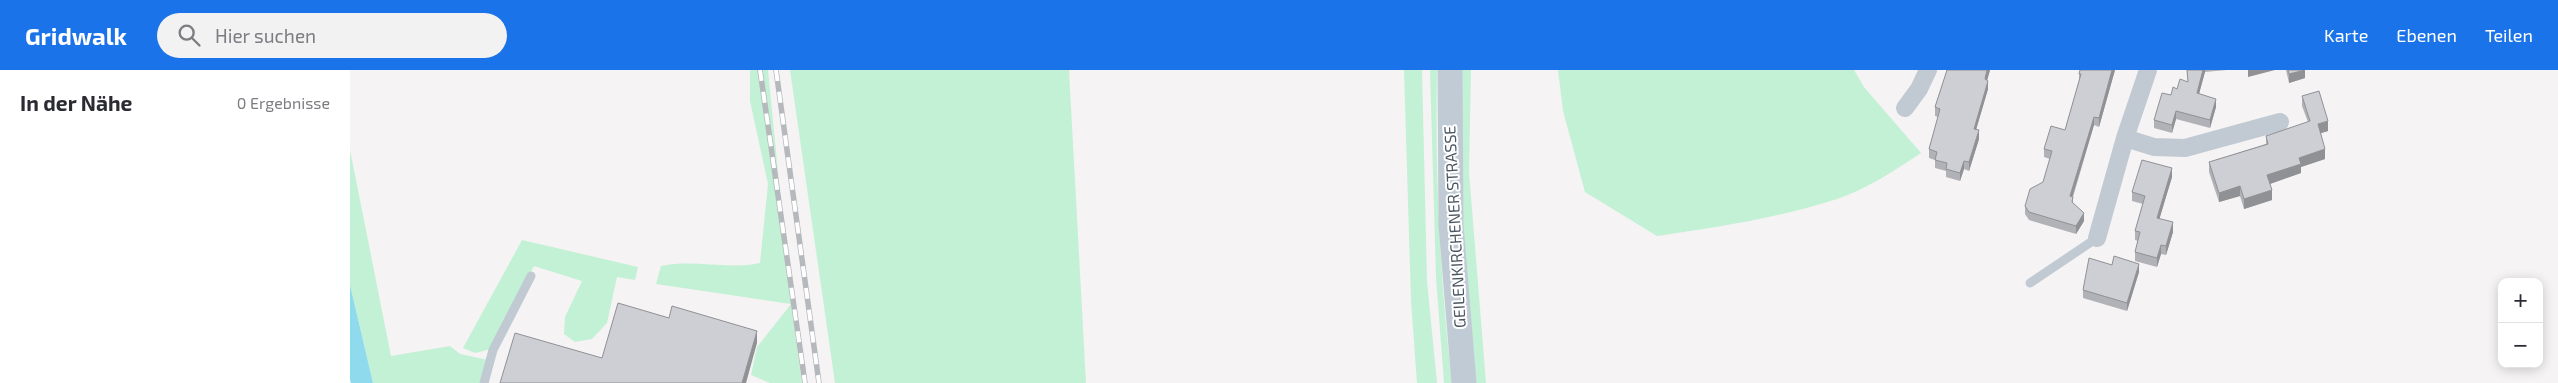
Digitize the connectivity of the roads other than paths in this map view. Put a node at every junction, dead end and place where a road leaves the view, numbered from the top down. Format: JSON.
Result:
{"nodes":[{"id":1,"x":1450,"y":70,"type":"edge"},
{"id":2,"x":1928,"y":70,"type":"edge"},
{"id":3,"x":2148,"y":70,"type":"edge"},
{"id":4,"x":1905,"y":108,"type":"dead end"},
{"id":5,"x":2280,"y":122,"type":"dead end"},
{"id":6,"x":2125,"y":138,"type":"junction"},
{"id":7,"x":2097,"y":238,"type":"joint"},
{"id":8,"x":531,"y":276,"type":"dead end"},
{"id":9,"x":2030,"y":283,"type":"dead end"},
{"id":10,"x":484,"y":383,"type":"edge"},
{"id":11,"x":1464,"y":383,"type":"edge"}],
"edges":[{"from":1,"to":11,"type":"main road","name":"GEILENKIRCHENER STRASSE"},
{"from":2,"to":4,"type":"street"},
{"from":3,"to":6,"type":"street"},
{"from":5,"to":6,"type":"street"},
{"from":6,"to":7,"type":"street"},
{"from":7,"to":9,"type":"lane"},
{"from":8,"to":10,"type":"lane"}]}
